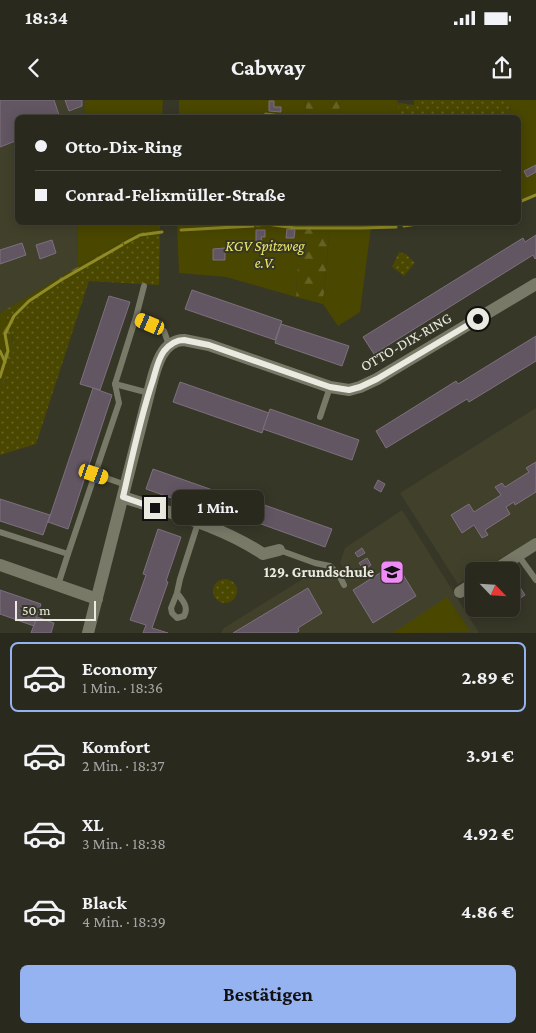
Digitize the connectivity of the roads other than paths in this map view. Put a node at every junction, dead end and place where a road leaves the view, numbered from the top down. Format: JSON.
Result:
{"nodes":[{"id":1,"x":536,"y":284,"type":"edge"},
{"id":2,"x":144,"y":286,"type":"dead end"},
{"id":3,"x":136,"y":318,"type":"junction"},
{"id":4,"x":169,"y":345,"type":"junction"},
{"id":5,"x":115,"y":384,"type":"junction"},
{"id":6,"x":330,"y":387,"type":"junction"},
{"id":7,"x":148,"y":393,"type":"junction"},
{"id":8,"x":320,"y":417,"type":"dead end"},
{"id":9,"x":94,"y":474,"type":"junction"},
{"id":10,"x":124,"y":491,"type":"junction"},
{"id":11,"x":198,"y":523,"type":"junction"},
{"id":12,"x":0,"y":532,"type":"edge"},
{"id":13,"x":536,"y":544,"type":"edge"},
{"id":14,"x":279,"y":550,"type":"joint"},
{"id":15,"x":68,"y":554,"type":"junction"},
{"id":16,"x":518,"y":555,"type":"junction"},
{"id":17,"x":507,"y":562,"type":"edge"},
{"id":18,"x":0,"y":565,"type":"edge"},
{"id":19,"x":536,"y":580,"type":"edge"},
{"id":20,"x":58,"y":585,"type":"junction"},
{"id":21,"x":344,"y":585,"type":"dead end"},
{"id":22,"x":465,"y":589,"type":"edge"},
{"id":23,"x":460,"y":592,"type":"dead end"},
{"id":24,"x":177,"y":593,"type":"dead end"},
{"id":25,"x":97,"y":599,"type":"junction"},
{"id":26,"x":88,"y":633,"type":"edge"}],
"edges":[{"from":1,"to":6,"type":"street","name":"OTTO-DIX-RING"},
{"from":2,"to":3,"type":"lane"},
{"from":3,"to":4,"type":"lane"},
{"from":3,"to":5,"type":"lane"},
{"from":4,"to":6,"type":"street","name":"OTTO-DIX-RING"},
{"from":4,"to":7,"type":"street"},
{"from":5,"to":7,"type":"lane"},
{"from":5,"to":9,"type":"lane"},
{"from":6,"to":8,"type":"lane"},
{"from":7,"to":10,"type":"street"},
{"from":9,"to":10,"type":"lane"},
{"from":9,"to":15,"type":"lane"},
{"from":10,"to":11,"type":"street"},
{"from":10,"to":25,"type":"street"},
{"from":11,"to":14,"type":"street"},
{"from":11,"to":24,"type":"lane"},
{"from":12,"to":15,"type":"lane"},
{"from":13,"to":16,"type":"street"},
{"from":14,"to":21,"type":"lane"},
{"from":15,"to":20,"type":"lane"},
{"from":16,"to":17,"type":"street"},
{"from":16,"to":19,"type":"lane"},
{"from":18,"to":20,"type":"street"},
{"from":20,"to":25,"type":"street"},
{"from":22,"to":23,"type":"street"},
{"from":25,"to":26,"type":"street"}]}
